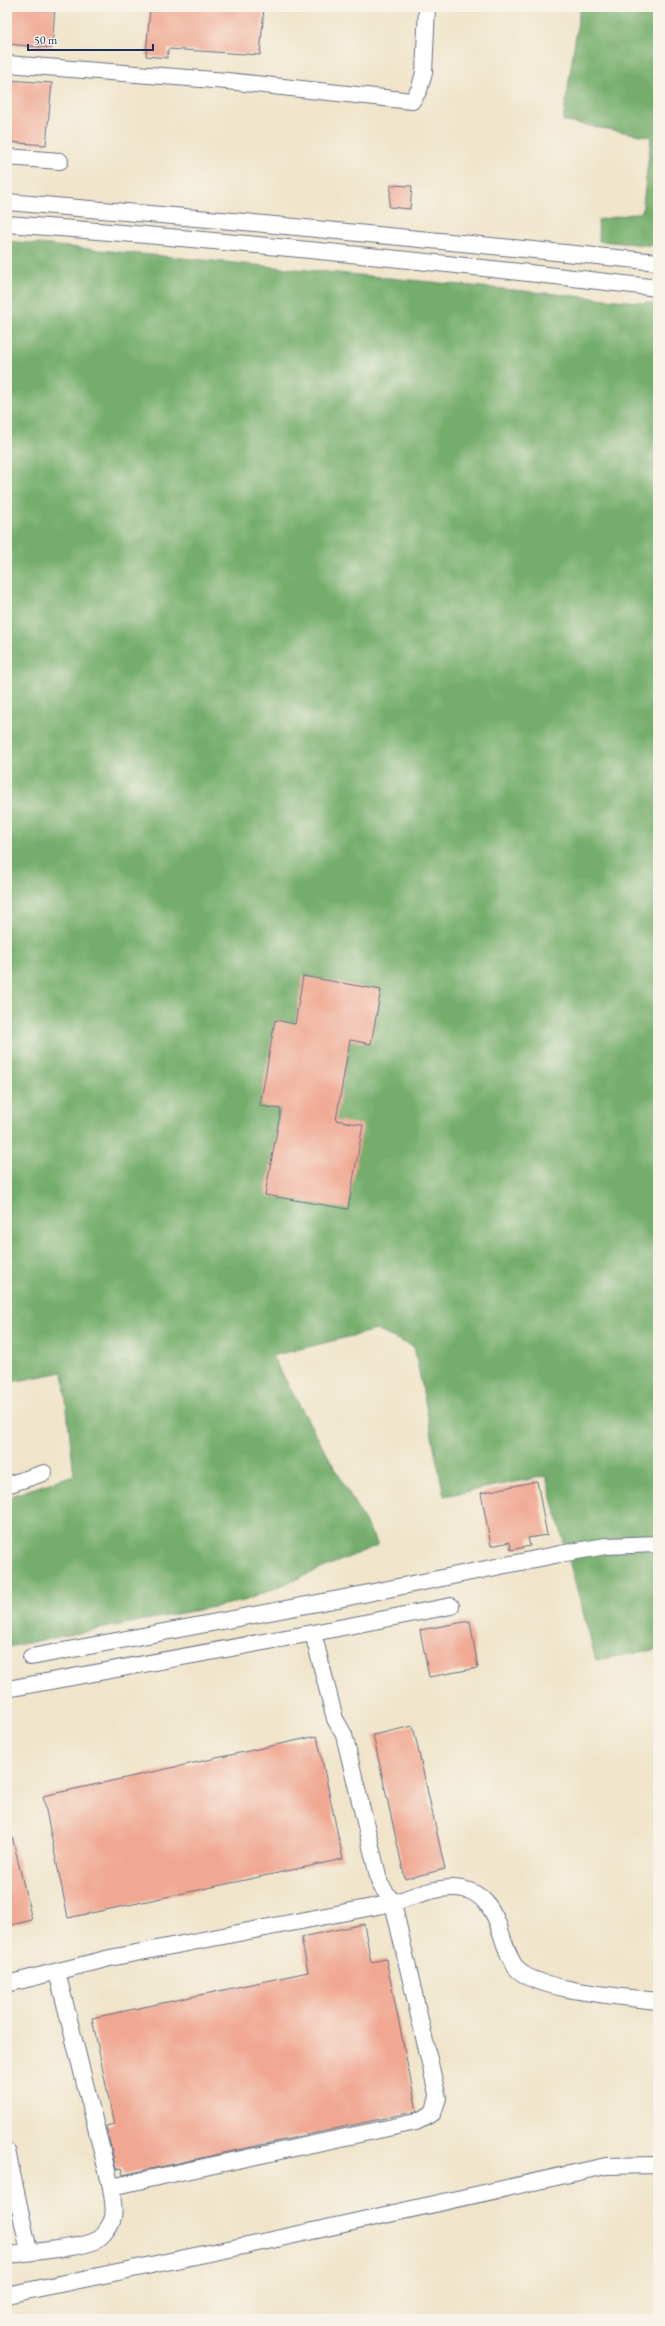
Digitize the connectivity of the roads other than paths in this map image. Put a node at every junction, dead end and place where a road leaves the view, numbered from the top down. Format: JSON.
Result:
{"nodes":[{"id":1,"x":426,"y":7,"type":"edge"},
{"id":2,"x":7,"y":64,"type":"edge"},
{"id":3,"x":7,"y":157,"type":"edge"},
{"id":4,"x":60,"y":161,"type":"dead end"},
{"id":5,"x":7,"y":202,"type":"edge"},
{"id":6,"x":7,"y":224,"type":"edge"},
{"id":7,"x":658,"y":262,"type":"edge"},
{"id":8,"x":658,"y":288,"type":"edge"},
{"id":9,"x":44,"y":1473,"type":"dead end"},
{"id":10,"x":7,"y":1485,"type":"edge"},
{"id":11,"x":658,"y":1544,"type":"edge"},
{"id":12,"x":451,"y":1606,"type":"dead end"},
{"id":13,"x":313,"y":1633,"type":"junction"},
{"id":14,"x":31,"y":1657,"type":"dead end"},
{"id":15,"x":7,"y":1689,"type":"edge"},
{"id":16,"x":393,"y":1903,"type":"junction"},
{"id":17,"x":57,"y":1972,"type":"junction"},
{"id":18,"x":7,"y":1984,"type":"edge"},
{"id":19,"x":658,"y":2001,"type":"edge"},
{"id":20,"x":7,"y":2151,"type":"edge"},
{"id":21,"x":658,"y":2165,"type":"edge"},
{"id":22,"x":111,"y":2187,"type":"junction"},
{"id":23,"x":29,"y":2251,"type":"junction"},
{"id":24,"x":7,"y":2256,"type":"edge"},
{"id":25,"x":7,"y":2295,"type":"edge"}],
"edges":[{"from":1,"to":2,"type":"street"},
{"from":3,"to":4,"type":"street"},
{"from":5,"to":7,"type":"street"},
{"from":6,"to":8,"type":"street"},
{"from":9,"to":10,"type":"street"},
{"from":11,"to":14,"type":"street"},
{"from":12,"to":13,"type":"street"},
{"from":13,"to":15,"type":"street"},
{"from":13,"to":16,"type":"street"},
{"from":16,"to":17,"type":"street"},
{"from":16,"to":19,"type":"street"},
{"from":16,"to":22,"type":"street"},
{"from":17,"to":18,"type":"street"},
{"from":17,"to":22,"type":"street"},
{"from":20,"to":23,"type":"street"},
{"from":21,"to":25,"type":"street"},
{"from":22,"to":23,"type":"street"},
{"from":23,"to":24,"type":"street"}]}
